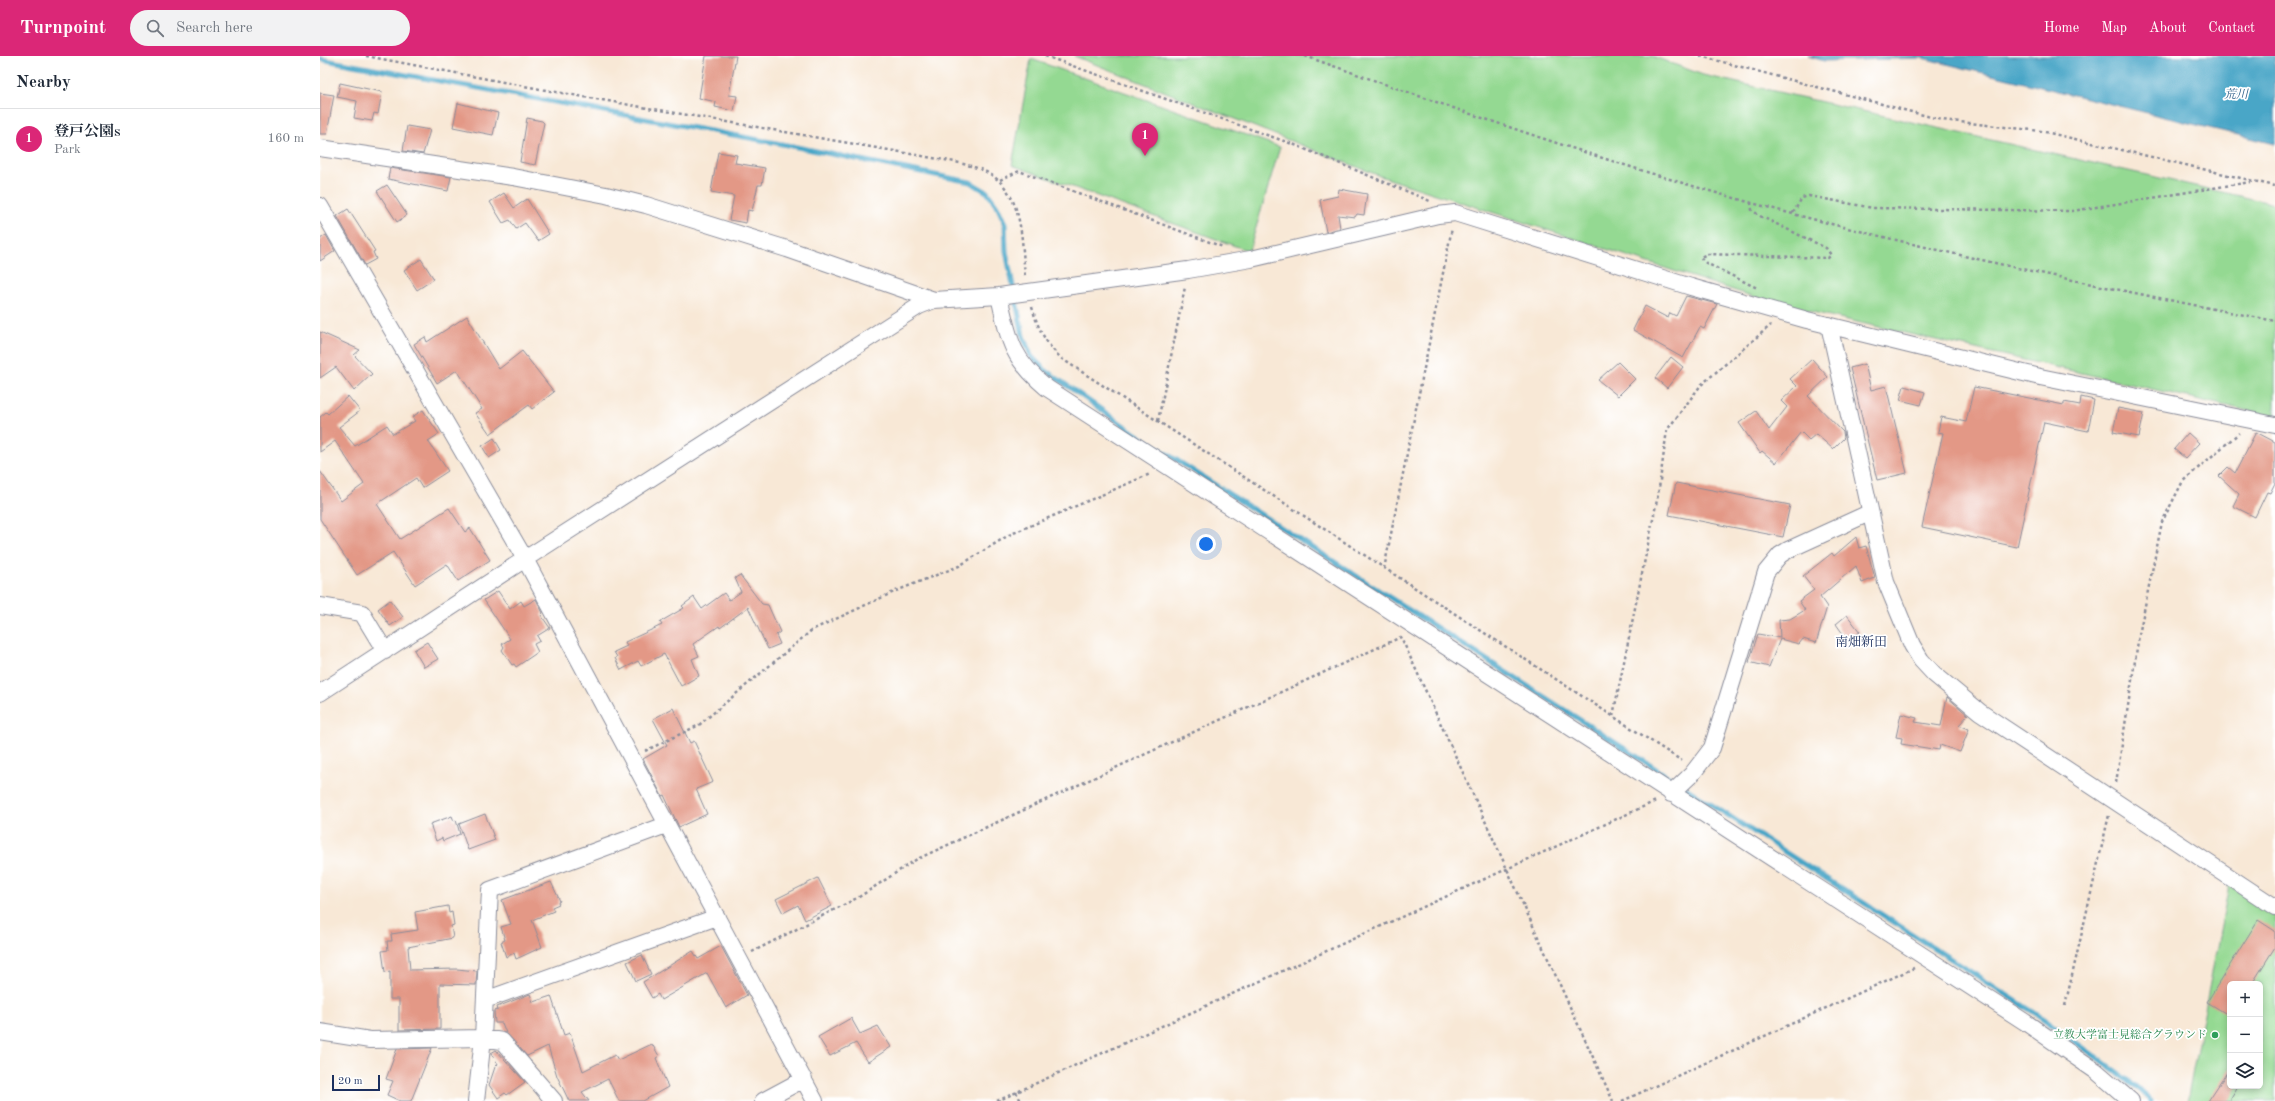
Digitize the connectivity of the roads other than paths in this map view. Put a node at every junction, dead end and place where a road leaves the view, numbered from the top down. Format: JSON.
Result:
{"nodes":[{"id":1,"x":320,"y":148,"type":"edge"},
{"id":2,"x":320,"y":206,"type":"edge"},
{"id":3,"x":324,"y":225,"type":"edge"},
{"id":4,"x":999,"y":296,"type":"junction"},
{"id":5,"x":934,"y":300,"type":"junction"},
{"id":6,"x":1829,"y":325,"type":"junction"},
{"id":7,"x":2275,"y":425,"type":"edge"},
{"id":8,"x":1869,"y":512,"type":"junction"},
{"id":9,"x":525,"y":559,"type":"junction"},
{"id":10,"x":320,"y":606,"type":"edge"},
{"id":11,"x":385,"y":651,"type":"junction"},
{"id":12,"x":320,"y":693,"type":"edge"},
{"id":13,"x":1675,"y":791,"type":"junction"},
{"id":14,"x":666,"y":825,"type":"junction"},
{"id":15,"x":2275,"y":907,"type":"edge"},
{"id":16,"x":717,"y":917,"type":"junction"},
{"id":17,"x":485,"y":1000,"type":"junction"},
{"id":18,"x":320,"y":1032,"type":"edge"},
{"id":19,"x":483,"y":1038,"type":"junction"},
{"id":20,"x":804,"y":1079,"type":"junction"},
{"id":21,"x":476,"y":1101,"type":"edge"},
{"id":22,"x":554,"y":1101,"type":"edge"},
{"id":23,"x":763,"y":1101,"type":"edge"},
{"id":24,"x":815,"y":1101,"type":"edge"},
{"id":25,"x":2131,"y":1101,"type":"edge"}],
"edges":[{"from":1,"to":5,"type":"street"},
{"from":2,"to":3,"type":"street"},
{"from":3,"to":9,"type":"street"},
{"from":4,"to":5,"type":"street"},
{"from":4,"to":6,"type":"street"},
{"from":4,"to":13,"type":"street"},
{"from":5,"to":9,"type":"street"},
{"from":6,"to":7,"type":"street"},
{"from":6,"to":8,"type":"street"},
{"from":8,"to":13,"type":"street"},
{"from":8,"to":15,"type":"street"},
{"from":9,"to":11,"type":"street"},
{"from":9,"to":14,"type":"street"},
{"from":10,"to":11,"type":"street"},
{"from":11,"to":12,"type":"street"},
{"from":13,"to":25,"type":"street"},
{"from":14,"to":16,"type":"street"},
{"from":14,"to":17,"type":"street"},
{"from":16,"to":17,"type":"street"},
{"from":16,"to":20,"type":"street"},
{"from":17,"to":19,"type":"street"},
{"from":18,"to":19,"type":"street"},
{"from":19,"to":21,"type":"street"},
{"from":19,"to":22,"type":"street"},
{"from":20,"to":23,"type":"street"},
{"from":20,"to":24,"type":"street"}]}
